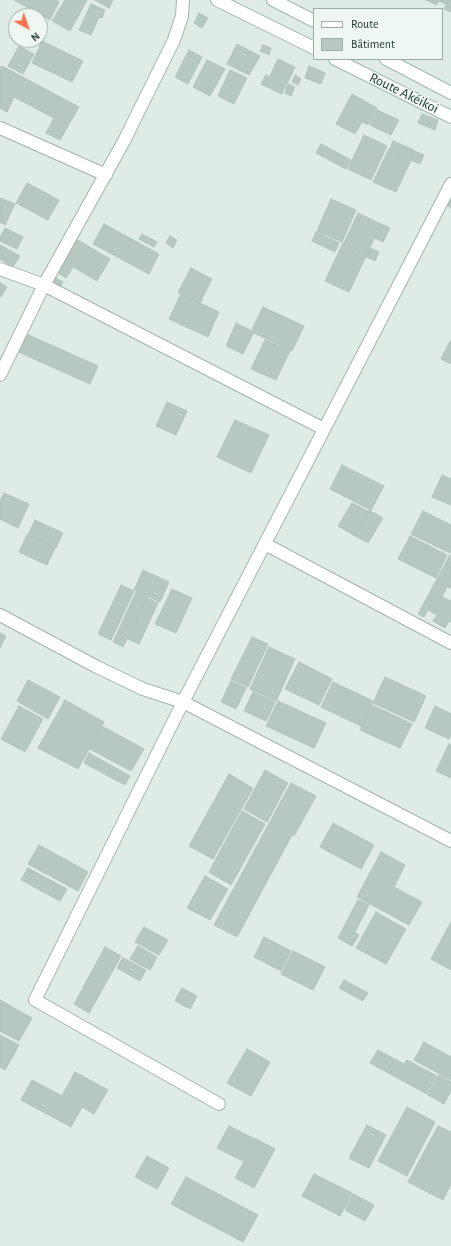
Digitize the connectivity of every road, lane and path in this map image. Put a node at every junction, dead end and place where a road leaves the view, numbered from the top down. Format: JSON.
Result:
{"nodes":[{"id":1,"x":183,"y":0,"type":"edge"},
{"id":2,"x":217,"y":0,"type":"edge"},
{"id":3,"x":273,"y":0,"type":"edge"},
{"id":4,"x":313,"y":20,"type":"edge"},
{"id":5,"x":313,"y":48,"type":"edge"},
{"id":6,"x":337,"y":60,"type":"edge"},
{"id":7,"x":388,"y":60,"type":"edge"},
{"id":8,"x":451,"y":93,"type":"edge"},
{"id":9,"x":451,"y":117,"type":"edge"},
{"id":10,"x":0,"y":128,"type":"edge"},
{"id":11,"x":106,"y":175,"type":"junction"},
{"id":12,"x":451,"y":184,"type":"edge"},
{"id":13,"x":0,"y":269,"type":"edge"},
{"id":14,"x":44,"y":285,"type":"junction"},
{"id":15,"x":0,"y":375,"type":"edge"},
{"id":16,"x":324,"y":429,"type":"junction"},
{"id":17,"x":265,"y":544,"type":"junction"},
{"id":18,"x":0,"y":615,"type":"edge"},
{"id":19,"x":451,"y":643,"type":"edge"},
{"id":20,"x":183,"y":702,"type":"junction"},
{"id":21,"x":451,"y":841,"type":"edge"},
{"id":22,"x":219,"y":1104,"type":"dead end"}],
"edges":[{"from":1,"to":11,"type":"street"},
{"from":2,"to":5,"type":"street"},
{"from":3,"to":4,"type":"street"},
{"from":6,"to":9,"type":"street","name":"Route Akéikoi"},
{"from":7,"to":8,"type":"street","name":"Route Akéikoi"},
{"from":10,"to":11,"type":"street"},
{"from":11,"to":14,"type":"street"},
{"from":12,"to":16,"type":"street"},
{"from":13,"to":14,"type":"street"},
{"from":14,"to":15,"type":"street"},
{"from":14,"to":16,"type":"street"},
{"from":16,"to":17,"type":"street"},
{"from":17,"to":19,"type":"street"},
{"from":17,"to":20,"type":"street"},
{"from":18,"to":20,"type":"street"},
{"from":20,"to":21,"type":"street"},
{"from":20,"to":22,"type":"street"}]}
